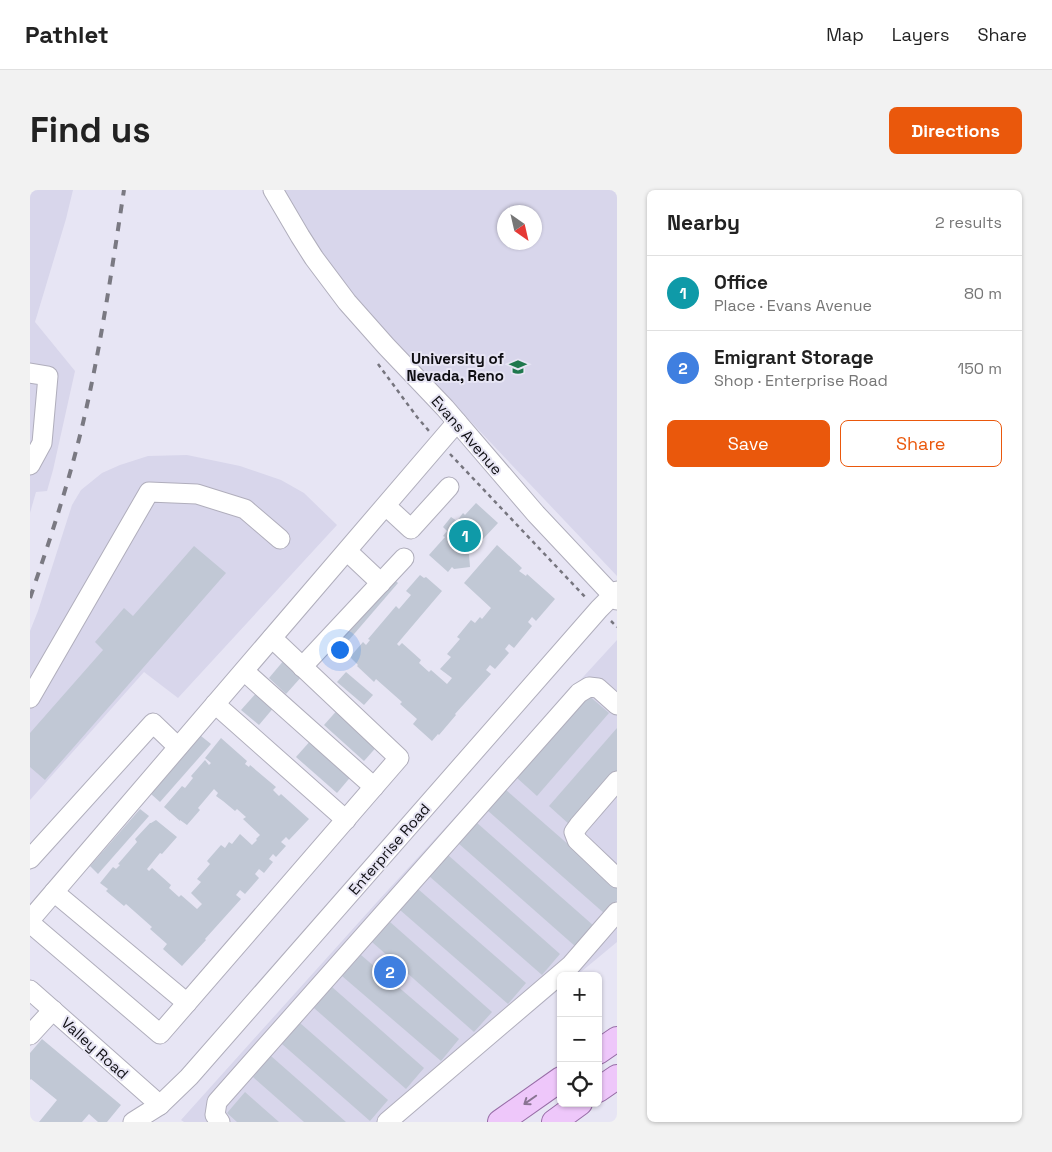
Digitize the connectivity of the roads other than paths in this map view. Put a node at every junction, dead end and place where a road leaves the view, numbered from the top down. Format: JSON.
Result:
{"nodes":[{"id":1,"x":273,"y":190,"type":"edge"},
{"id":2,"x":30,"y":373,"type":"edge"},
{"id":3,"x":457,"y":422,"type":"junction"},
{"id":4,"x":30,"y":465,"type":"edge"},
{"id":5,"x":449,"y":487,"type":"dead end"},
{"id":6,"x":386,"y":506,"type":"junction"},
{"id":7,"x":280,"y":539,"type":"dead end"},
{"id":8,"x":347,"y":551,"type":"junction"},
{"id":9,"x":404,"y":558,"type":"dead end"},
{"id":10,"x":380,"y":583,"type":"junction"},
{"id":11,"x":616,"y":596,"type":"edge"},
{"id":12,"x":272,"y":638,"type":"junction"},
{"id":13,"x":302,"y":667,"type":"junction"},
{"id":14,"x":244,"y":671,"type":"junction"},
{"id":15,"x":30,"y":698,"type":"edge"},
{"id":16,"x":215,"y":704,"type":"junction"},
{"id":17,"x":617,"y":705,"type":"edge"},
{"id":18,"x":178,"y":747,"type":"junction"},
{"id":19,"x":617,"y":781,"type":"edge"},
{"id":20,"x":374,"y":787,"type":"junction"},
{"id":21,"x":346,"y":820,"type":"junction"},
{"id":22,"x":30,"y":859,"type":"edge"},
{"id":23,"x":617,"y":878,"type":"edge"},
{"id":24,"x":54,"y":892,"type":"junction"},
{"id":25,"x":617,"y":912,"type":"edge"},
{"id":26,"x":30,"y":921,"type":"edge"},
{"id":27,"x":30,"y":990,"type":"edge"},
{"id":28,"x":187,"y":1003,"type":"junction"},
{"id":29,"x":53,"y":1010,"type":"junction"},
{"id":30,"x":30,"y":1035,"type":"edge"},
{"id":31,"x":617,"y":1039,"type":"edge"},
{"id":32,"x":602,"y":1049,"type":"edge"},
{"id":33,"x":617,"y":1077,"type":"edge"},
{"id":34,"x":557,"y":1082,"type":"edge"},
{"id":35,"x":602,"y":1087,"type":"edge"},
{"id":36,"x":575,"y":1107,"type":"edge"},
{"id":37,"x":156,"y":1114,"type":"edge"},
{"id":38,"x":133,"y":1122,"type":"edge"},
{"id":39,"x":220,"y":1122,"type":"edge"},
{"id":40,"x":387,"y":1122,"type":"edge"},
{"id":41,"x":500,"y":1122,"type":"edge"},
{"id":42,"x":554,"y":1122,"type":"edge"}],
"edges":[{"from":1,"to":3,"type":"street","name":"Evans Avenue"},
{"from":2,"to":4,"type":"street"},
{"from":3,"to":6,"type":"street"},
{"from":3,"to":11,"type":"street","name":"Evans Avenue"},
{"from":5,"to":6,"type":"street"},
{"from":6,"to":8,"type":"street"},
{"from":7,"to":15,"type":"street"},
{"from":8,"to":10,"type":"street"},
{"from":8,"to":12,"type":"street"},
{"from":9,"to":10,"type":"street"},
{"from":10,"to":13,"type":"street"},
{"from":11,"to":37,"type":"street","name":"Enterprise Road"},
{"from":12,"to":13,"type":"street"},
{"from":12,"to":14,"type":"street"},
{"from":13,"to":20,"type":"street"},
{"from":14,"to":16,"type":"street"},
{"from":14,"to":20,"type":"street"},
{"from":16,"to":18,"type":"street"},
{"from":16,"to":21,"type":"street"},
{"from":17,"to":39,"type":"street"},
{"from":18,"to":22,"type":"street"},
{"from":18,"to":24,"type":"street"},
{"from":19,"to":23,"type":"street"},
{"from":20,"to":21,"type":"street"},
{"from":21,"to":28,"type":"street"},
{"from":24,"to":26,"type":"street"},
{"from":24,"to":28,"type":"street"},
{"from":25,"to":40,"type":"street"},
{"from":26,"to":28,"type":"street"},
{"from":27,"to":29,"type":"street","name":"Valley Road"},
{"from":29,"to":30,"type":"street"},
{"from":29,"to":37,"type":"street","name":"Valley Road"},
{"from":31,"to":32,"type":"main road"},
{"from":33,"to":35,"type":"main road"},
{"from":34,"to":41,"type":"main road","one_way":true},
{"from":36,"to":42,"type":"main road"},
{"from":37,"to":38,"type":"street","name":"Enterprise Road"}]}
